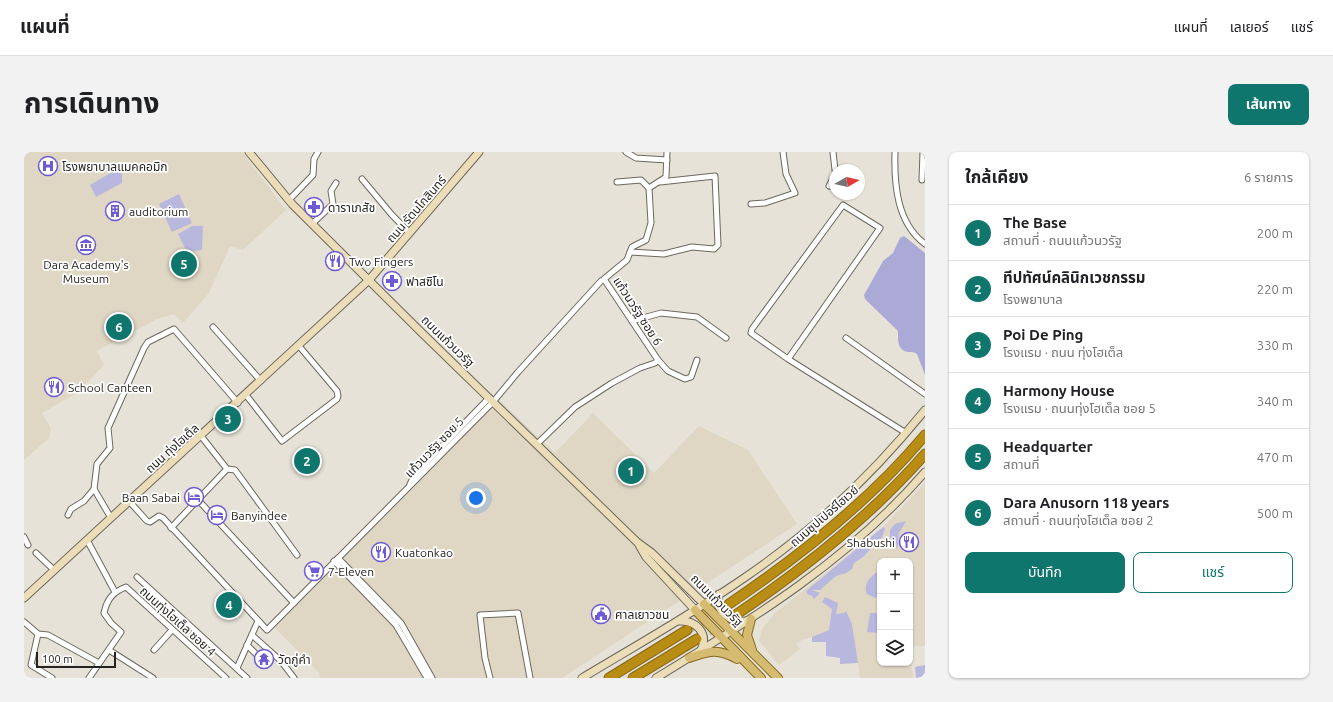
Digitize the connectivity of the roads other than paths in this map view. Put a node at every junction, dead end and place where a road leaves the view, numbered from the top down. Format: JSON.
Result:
{"nodes":[{"id":1,"x":249,"y":152,"type":"edge"},
{"id":2,"x":318,"y":152,"type":"edge"},
{"id":3,"x":479,"y":152,"type":"edge"},
{"id":4,"x":626,"y":152,"type":"edge"},
{"id":5,"x":667,"y":152,"type":"edge"},
{"id":6,"x":783,"y":152,"type":"edge"},
{"id":7,"x":833,"y":152,"type":"edge"},
{"id":8,"x":895,"y":152,"type":"edge"},
{"id":9,"x":923,"y":152,"type":"edge"},
{"id":10,"x":667,"y":160,"type":"junction"},
{"id":11,"x":834,"y":164,"type":"edge"},
{"id":12,"x":362,"y":179,"type":"dead end"},
{"id":13,"x":922,"y":180,"type":"dead end"},
{"id":14,"x":617,"y":182,"type":"dead end"},
{"id":15,"x":659,"y":182,"type":"junction"},
{"id":16,"x":336,"y":183,"type":"dead end"},
{"id":17,"x":649,"y":188,"type":"junction"},
{"id":18,"x":288,"y":200,"type":"junction"},
{"id":19,"x":751,"y":204,"type":"dead end"},
{"id":20,"x":312,"y":224,"type":"junction"},
{"id":21,"x":410,"y":233,"type":"junction"},
{"id":22,"x":925,"y":244,"type":"edge"},
{"id":23,"x":630,"y":252,"type":"junction"},
{"id":24,"x":369,"y":280,"type":"junction"},
{"id":25,"x":601,"y":281,"type":"dead end"},
{"id":26,"x":632,"y":321,"type":"junction"},
{"id":27,"x":213,"y":327,"type":"dead end"},
{"id":28,"x":726,"y":338,"type":"dead end"},
{"id":29,"x":846,"y":338,"type":"dead end"},
{"id":30,"x":298,"y":346,"type":"junction"},
{"id":31,"x":788,"y":359,"type":"junction"},
{"id":32,"x":658,"y":360,"type":"junction"},
{"id":33,"x":697,"y":360,"type":"dead end"},
{"id":34,"x":261,"y":381,"type":"junction"},
{"id":35,"x":925,"y":394,"type":"edge"},
{"id":36,"x":246,"y":395,"type":"junction"},
{"id":37,"x":491,"y":400,"type":"junction"},
{"id":38,"x":238,"y":403,"type":"junction"},
{"id":39,"x":925,"y":410,"type":"edge"},
{"id":40,"x":906,"y":433,"type":"junction"},
{"id":41,"x":925,"y":435,"type":"edge"},
{"id":42,"x":201,"y":436,"type":"junction"},
{"id":43,"x":537,"y":444,"type":"junction"},
{"id":44,"x":925,"y":454,"type":"edge"},
{"id":45,"x":227,"y":469,"type":"junction"},
{"id":46,"x":925,"y":472,"type":"edge"},
{"id":47,"x":94,"y":489,"type":"junction"},
{"id":48,"x":199,"y":500,"type":"junction"},
{"id":49,"x":129,"y":501,"type":"junction"},
{"id":50,"x":68,"y":515,"type":"dead end"},
{"id":51,"x":111,"y":518,"type":"junction"},
{"id":52,"x":171,"y":528,"type":"junction"},
{"id":53,"x":24,"y":537,"type":"edge"},
{"id":54,"x":87,"y":540,"type":"junction"},
{"id":55,"x":637,"y":542,"type":"junction"},
{"id":56,"x":28,"y":545,"type":"dead end"},
{"id":57,"x":36,"y":553,"type":"dead end"},
{"id":58,"x":297,"y":555,"type":"dead end"},
{"id":59,"x":336,"y":559,"type":"junction"},
{"id":60,"x":54,"y":570,"type":"junction"},
{"id":61,"x":137,"y":577,"type":"dead end"},
{"id":62,"x":115,"y":592,"type":"junction"},
{"id":63,"x":720,"y":594,"type":"junction"},
{"id":64,"x":24,"y":598,"type":"edge"},
{"id":65,"x":294,"y":603,"type":"junction"},
{"id":66,"x":704,"y":604,"type":"junction"},
{"id":67,"x":728,"y":604,"type":"tunnel mouth"},
{"id":68,"x":695,"y":610,"type":"junction"},
{"id":69,"x":736,"y":614,"type":"tunnel mouth"},
{"id":70,"x":390,"y":615,"type":"junction"},
{"id":71,"x":749,"y":620,"type":"junction"},
{"id":72,"x":258,"y":621,"type":"junction"},
{"id":73,"x":679,"y":621,"type":"junction"},
{"id":74,"x":24,"y":622,"type":"edge"},
{"id":75,"x":172,"y":630,"type":"junction"},
{"id":76,"x":687,"y":630,"type":"tunnel mouth"},
{"id":77,"x":731,"y":632,"type":"junction"},
{"id":78,"x":38,"y":634,"type":"junction"},
{"id":79,"x":252,"y":635,"type":"junction"},
{"id":80,"x":720,"y":638,"type":"junction"},
{"id":81,"x":697,"y":639,"type":"tunnel mouth"},
{"id":82,"x":247,"y":645,"type":"junction"},
{"id":83,"x":109,"y":650,"type":"junction"},
{"id":84,"x":154,"y":650,"type":"dead end"},
{"id":85,"x":701,"y":650,"type":"junction"},
{"id":86,"x":756,"y":657,"type":"junction"},
{"id":87,"x":690,"y":658,"type":"junction"},
{"id":88,"x":99,"y":663,"type":"junction"},
{"id":89,"x":266,"y":664,"type":"dead end"},
{"id":90,"x":749,"y":667,"type":"junction"},
{"id":91,"x":237,"y":668,"type":"junction"},
{"id":92,"x":52,"y":678,"type":"edge"},
{"id":93,"x":89,"y":678,"type":"edge"},
{"id":94,"x":153,"y":678,"type":"edge"},
{"id":95,"x":226,"y":678,"type":"edge"},
{"id":96,"x":248,"y":678,"type":"edge"},
{"id":97,"x":294,"y":678,"type":"edge"},
{"id":98,"x":427,"y":678,"type":"edge"},
{"id":99,"x":432,"y":678,"type":"edge"},
{"id":100,"x":490,"y":678,"type":"edge"},
{"id":101,"x":530,"y":678,"type":"edge"},
{"id":102,"x":582,"y":678,"type":"edge"},
{"id":103,"x":609,"y":678,"type":"edge"},
{"id":104,"x":633,"y":678,"type":"edge"},
{"id":105,"x":656,"y":678,"type":"edge"},
{"id":106,"x":761,"y":678,"type":"edge"},
{"id":107,"x":778,"y":678,"type":"edge"}],
"edges":[{"from":1,"to":18,"type":"street","name":"ถนนแก้วนวรัฐ"},
{"from":2,"to":18,"type":"street"},
{"from":3,"to":21,"type":"street","name":"ถนน รัตนโกสินทร์"},
{"from":4,"to":10,"type":"street"},
{"from":5,"to":10,"type":"street"},
{"from":6,"to":19,"type":"street"},
{"from":7,"to":11,"type":"street"},
{"from":8,"to":22,"type":"street"},
{"from":9,"to":13,"type":"street"},
{"from":10,"to":15,"type":"street"},
{"from":12,"to":21,"type":"street"},
{"from":14,"to":17,"type":"street"},
{"from":15,"to":17,"type":"street"},
{"from":15,"to":23,"type":"street"},
{"from":16,"to":20,"type":"street"},
{"from":17,"to":23,"type":"street","name":"แก้วนวรัฐ ซอย 6"},
{"from":18,"to":20,"type":"street","name":"ถนนแก้วนวรัฐ"},
{"from":20,"to":24,"type":"street","name":"ถนนแก้วนวรัฐ"},
{"from":21,"to":24,"type":"street","name":"ถนน รัตนโกสินทร์"},
{"from":23,"to":26,"type":"street","name":"แก้วนวรัฐ ซอย 6"},
{"from":24,"to":30,"type":"street","name":"ถนน ทุ่งโฮเต็ล"},
{"from":24,"to":37,"type":"street","name":"ถนนแก้วนวรัฐ"},
{"from":25,"to":37,"type":"street","name":"แก้วนวรัฐ ซอย 5"},
{"from":26,"to":28,"type":"street"},
{"from":26,"to":32,"type":"street","name":"แก้วนวรัฐ ซอย 6"},
{"from":27,"to":34,"type":"street"},
{"from":29,"to":35,"type":"street"},
{"from":30,"to":34,"type":"street","name":"ถนน ทุ่งโฮเต็ล"},
{"from":30,"to":36,"type":"street"},
{"from":31,"to":31,"type":"street"},
{"from":31,"to":40,"type":"street"},
{"from":32,"to":33,"type":"street"},
{"from":32,"to":43,"type":"street","name":"แก้วนวรัฐ ซอย 6"},
{"from":34,"to":36,"type":"street","name":"ถนน ทุ่งโฮเต็ล"},
{"from":36,"to":38,"type":"street","name":"ถนน ทุ่งโฮเต็ล"},
{"from":37,"to":43,"type":"street","name":"ถนนแก้วนวรัฐ"},
{"from":37,"to":59,"type":"street","name":"แก้วนวรัฐ ซอย 5"},
{"from":38,"to":42,"type":"street","name":"ถนน ทุ่งโฮเต็ล"},
{"from":38,"to":47,"type":"street"},
{"from":39,"to":40,"type":"street"},
{"from":40,"to":63,"type":"street"},
{"from":41,"to":67,"type":"highway","name":"ถนนซุปเปอร์ไฮเวย์"},
{"from":42,"to":45,"type":"street"},
{"from":42,"to":49,"type":"street","name":"ถนน ทุ่งโฮเต็ล"},
{"from":43,"to":55,"type":"street","name":"ถนนแก้วนวรัฐ"},
{"from":44,"to":69,"type":"highway","name":"ถนนซุปเปอร์ไฮเวย์"},
{"from":45,"to":48,"type":"street"},
{"from":45,"to":58,"type":"street"},
{"from":46,"to":71,"type":"street"},
{"from":47,"to":50,"type":"street"},
{"from":47,"to":51,"type":"street"},
{"from":48,"to":52,"type":"street"},
{"from":48,"to":65,"type":"street"},
{"from":49,"to":51,"type":"street","name":"ถนน ทุ่งโฮเต็ล"},
{"from":49,"to":52,"type":"street"},
{"from":51,"to":54,"type":"street","name":"ถนน ทุ่งโฮเต็ล"},
{"from":52,"to":72,"type":"street"},
{"from":53,"to":56,"type":"street"},
{"from":54,"to":60,"type":"street","name":"ถนน ทุ่งโฮเต็ล"},
{"from":54,"to":62,"type":"street"},
{"from":55,"to":66,"type":"street","name":"ถนนแก้วนวรัฐ"},
{"from":55,"to":68,"type":"street","name":"ถนนแก้วนวรัฐ"},
{"from":57,"to":60,"type":"street"},
{"from":59,"to":65,"type":"street","name":"แก้วนวรัฐ ซอย 5"},
{"from":59,"to":70,"type":"street"},
{"from":60,"to":64,"type":"street","name":"ถนน ทุ่งโฮเต็ล"},
{"from":61,"to":91,"type":"street"},
{"from":62,"to":75,"type":"street","name":"ถนนทุ่งโฮเต็ล ซอย 4"},
{"from":62,"to":83,"type":"street"},
{"from":63,"to":66,"type":"street"},
{"from":63,"to":71,"type":"street"},
{"from":65,"to":72,"type":"street","name":"แก้วนวรัฐ ซอย 5"},
{"from":66,"to":68,"type":"street"},
{"from":66,"to":77,"type":"main road","name":"ถนนแก้วนวรัฐ"},
{"from":68,"to":73,"type":"street"},
{"from":68,"to":80,"type":"main road","name":"ถนนแก้วนวรัฐ"},
{"from":70,"to":98,"type":"street"},
{"from":70,"to":99,"type":"street"},
{"from":71,"to":77,"type":"street"},
{"from":71,"to":86,"type":"main road"},
{"from":72,"to":79,"type":"street"},
{"from":73,"to":85,"type":"street"},
{"from":73,"to":102,"type":"street"},
{"from":74,"to":78,"type":"street"},
{"from":75,"to":84,"type":"street"},
{"from":75,"to":95,"type":"street","name":"ถนนทุ่งโฮเต็ล ซอย 4"},
{"from":76,"to":103,"type":"highway"},
{"from":77,"to":80,"type":"street"},
{"from":77,"to":86,"type":"main road","name":"ถนนแก้วนวรัฐ"},
{"from":78,"to":88,"type":"street"},
{"from":78,"to":92,"type":"street"},
{"from":79,"to":82,"type":"street"},
{"from":79,"to":97,"type":"street"},
{"from":80,"to":85,"type":"street"},
{"from":80,"to":90,"type":"main road","name":"ถนนแก้วนวรัฐ"},
{"from":81,"to":104,"type":"highway"},
{"from":82,"to":89,"type":"street"},
{"from":82,"to":91,"type":"street"},
{"from":83,"to":88,"type":"street"},
{"from":83,"to":94,"type":"street"},
{"from":85,"to":87,"type":"street"},
{"from":86,"to":107,"type":"main road","name":"ถนนแก้วนวรัฐ"},
{"from":87,"to":90,"type":"main road"},
{"from":87,"to":105,"type":"street"},
{"from":88,"to":93,"type":"street"},
{"from":90,"to":106,"type":"main road","name":"ถนนแก้วนวรัฐ"},
{"from":91,"to":96,"type":"street"},
{"from":100,"to":101,"type":"street"}]}
